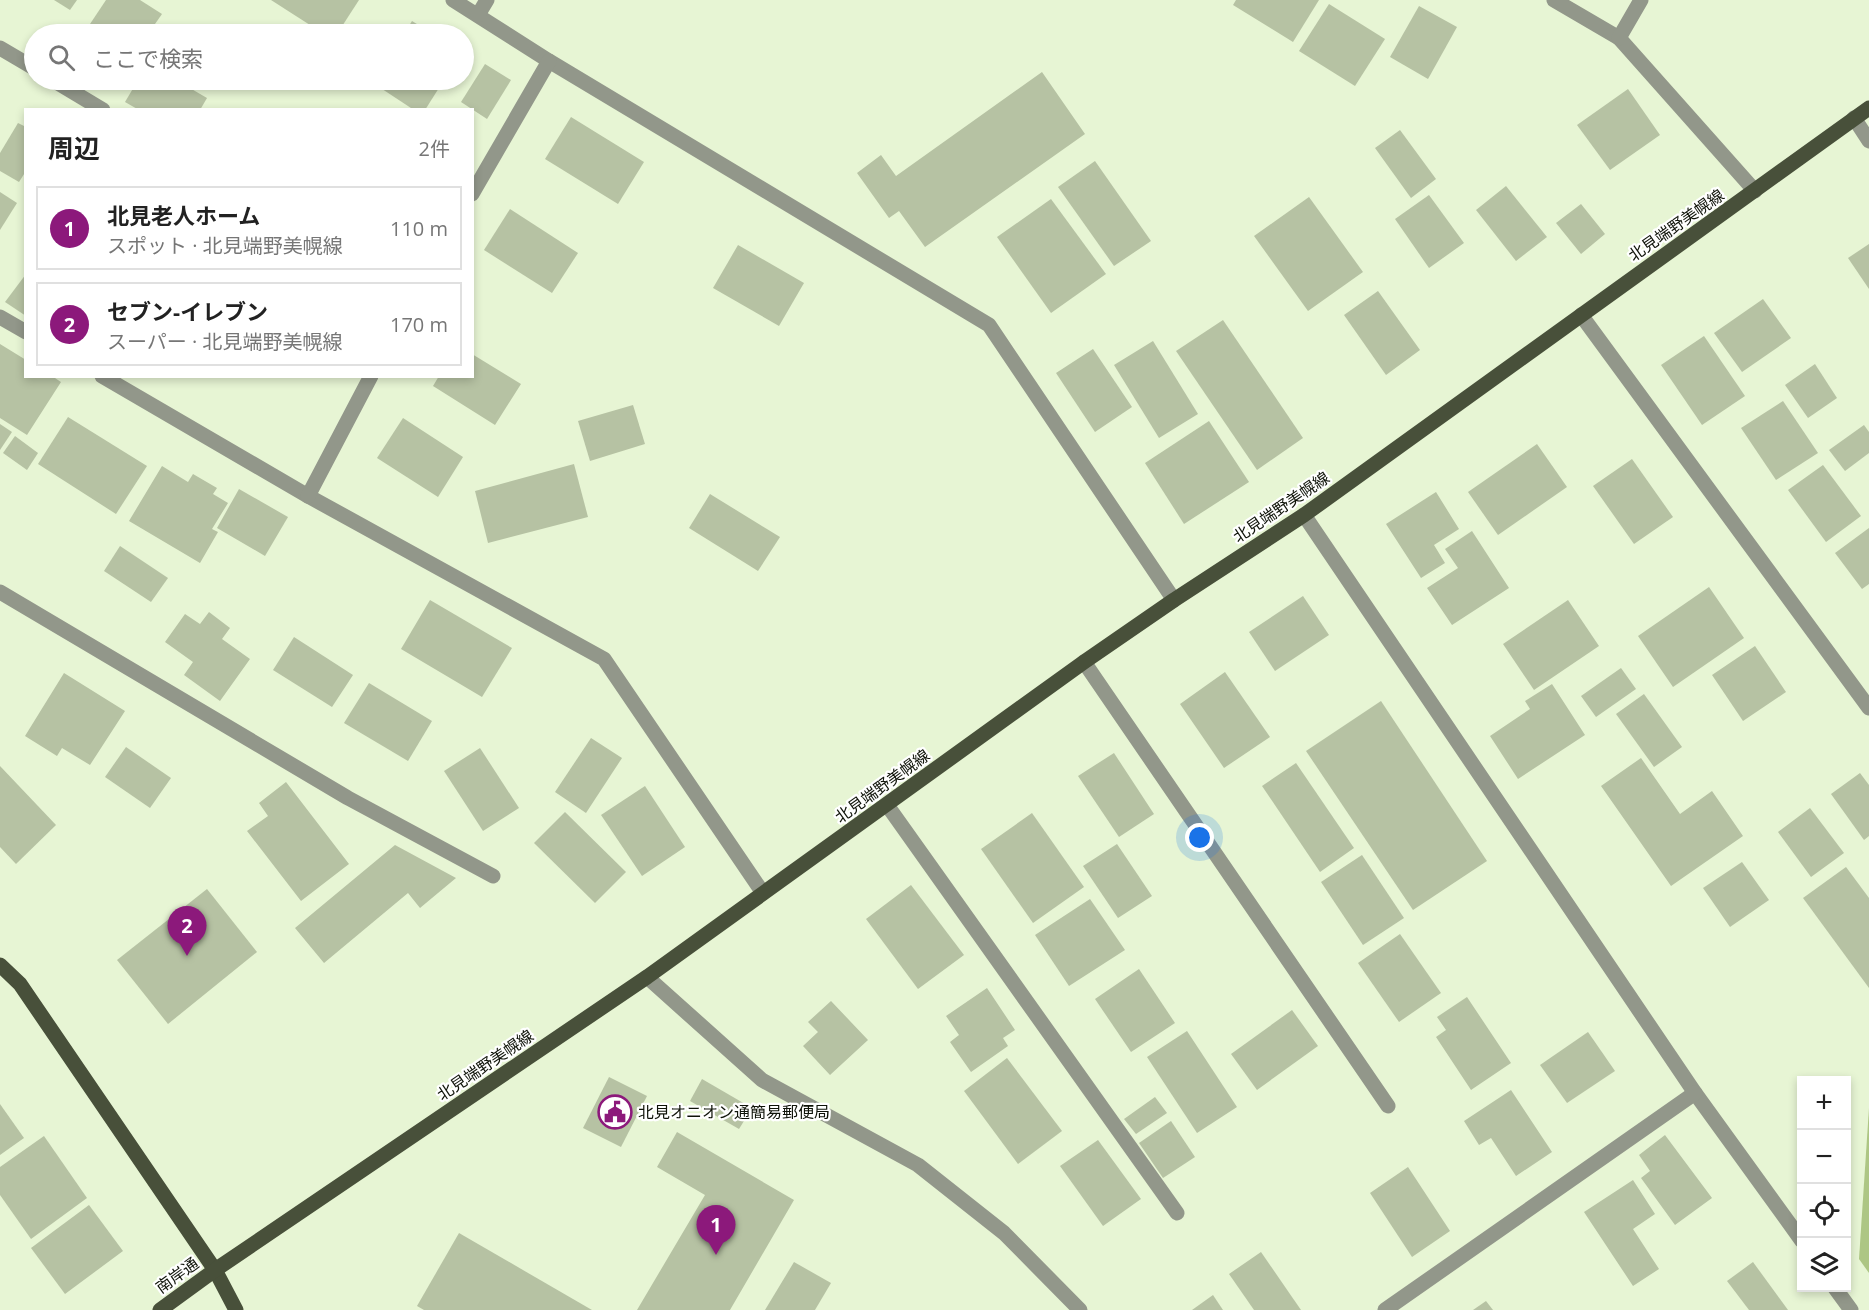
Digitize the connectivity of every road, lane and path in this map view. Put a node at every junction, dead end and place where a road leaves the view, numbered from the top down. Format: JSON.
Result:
{"nodes":[{"id":1,"x":453,"y":0,"type":"edge"},
{"id":2,"x":487,"y":0,"type":"edge"},
{"id":3,"x":1554,"y":0,"type":"edge"},
{"id":4,"x":1641,"y":0,"type":"edge"},
{"id":5,"x":478,"y":15,"type":"junction"},
{"id":6,"x":1618,"y":38,"type":"junction"},
{"id":7,"x":0,"y":48,"type":"edge"},
{"id":8,"x":549,"y":61,"type":"junction"},
{"id":9,"x":24,"y":62,"type":"edge"},
{"id":10,"x":70,"y":90,"type":"edge"},
{"id":11,"x":100,"y":108,"type":"edge"},
{"id":12,"x":1869,"y":108,"type":"edge"},
{"id":13,"x":1854,"y":118,"type":"junction"},
{"id":14,"x":1869,"y":141,"type":"edge"},
{"id":15,"x":474,"y":191,"type":"edge"},
{"id":16,"x":1755,"y":191,"type":"junction"},
{"id":17,"x":1581,"y":315,"type":"junction"},
{"id":18,"x":0,"y":317,"type":"edge"},
{"id":19,"x":24,"y":331,"type":"edge"},
{"id":20,"x":105,"y":378,"type":"edge"},
{"id":21,"x":370,"y":378,"type":"edge"},
{"id":22,"x":308,"y":496,"type":"junction"},
{"id":23,"x":1304,"y":515,"type":"junction"},
{"id":24,"x":0,"y":591,"type":"edge"},
{"id":25,"x":1174,"y":600,"type":"junction"},
{"id":26,"x":1084,"y":662,"type":"junction"},
{"id":27,"x":1869,"y":708,"type":"edge"},
{"id":28,"x":887,"y":805,"type":"junction"},
{"id":29,"x":493,"y":876,"type":"dead end"},
{"id":30,"x":763,"y":893,"type":"junction"},
{"id":31,"x":0,"y":965,"type":"edge"},
{"id":32,"x":647,"y":977,"type":"junction"},
{"id":33,"x":1695,"y":1093,"type":"junction"},
{"id":34,"x":1388,"y":1107,"type":"dead end"},
{"id":35,"x":1177,"y":1212,"type":"dead end"},
{"id":36,"x":1800,"y":1238,"type":"edge"},
{"id":37,"x":215,"y":1270,"type":"junction"},
{"id":38,"x":1838,"y":1292,"type":"edge"},
{"id":39,"x":1071,"y":1306,"type":"edge"},
{"id":40,"x":160,"y":1310,"type":"edge"},
{"id":41,"x":236,"y":1310,"type":"edge"},
{"id":42,"x":1385,"y":1310,"type":"edge"},
{"id":43,"x":1851,"y":1310,"type":"edge"}],
"edges":[{"from":1,"to":5,"type":"street"},
{"from":2,"to":5,"type":"street"},
{"from":3,"to":6,"type":"street"},
{"from":4,"to":6,"type":"street"},
{"from":5,"to":8,"type":"street"},
{"from":6,"to":16,"type":"street"},
{"from":7,"to":9,"type":"street"},
{"from":8,"to":15,"type":"street"},
{"from":8,"to":25,"type":"street"},
{"from":10,"to":11,"type":"street"},
{"from":12,"to":13,"type":"main road","name":"北見端野美幌線"},
{"from":13,"to":14,"type":"street"},
{"from":13,"to":16,"type":"main road","name":"北見端野美幌線"},
{"from":16,"to":17,"type":"main road","name":"北見端野美幌線"},
{"from":17,"to":23,"type":"main road","name":"北見端野美幌線"},
{"from":17,"to":27,"type":"street"},
{"from":18,"to":19,"type":"street"},
{"from":20,"to":22,"type":"street"},
{"from":21,"to":22,"type":"street"},
{"from":22,"to":30,"type":"street"},
{"from":23,"to":25,"type":"main road","name":"北見端野美幌線"},
{"from":23,"to":33,"type":"street"},
{"from":24,"to":29,"type":"street"},
{"from":25,"to":26,"type":"main road","name":"北見端野美幌線"},
{"from":26,"to":28,"type":"main road","name":"北見端野美幌線"},
{"from":26,"to":34,"type":"street"},
{"from":28,"to":30,"type":"main road","name":"北見端野美幌線"},
{"from":28,"to":35,"type":"street"},
{"from":30,"to":32,"type":"main road","name":"北見端野美幌線"},
{"from":31,"to":37,"type":"main road"},
{"from":32,"to":37,"type":"main road","name":"北見端野美幌線"},
{"from":32,"to":39,"type":"street"},
{"from":33,"to":36,"type":"street"},
{"from":33,"to":42,"type":"street"},
{"from":37,"to":40,"type":"main road","name":"南岸通"},
{"from":37,"to":41,"type":"main road"},
{"from":38,"to":43,"type":"street"}]}
